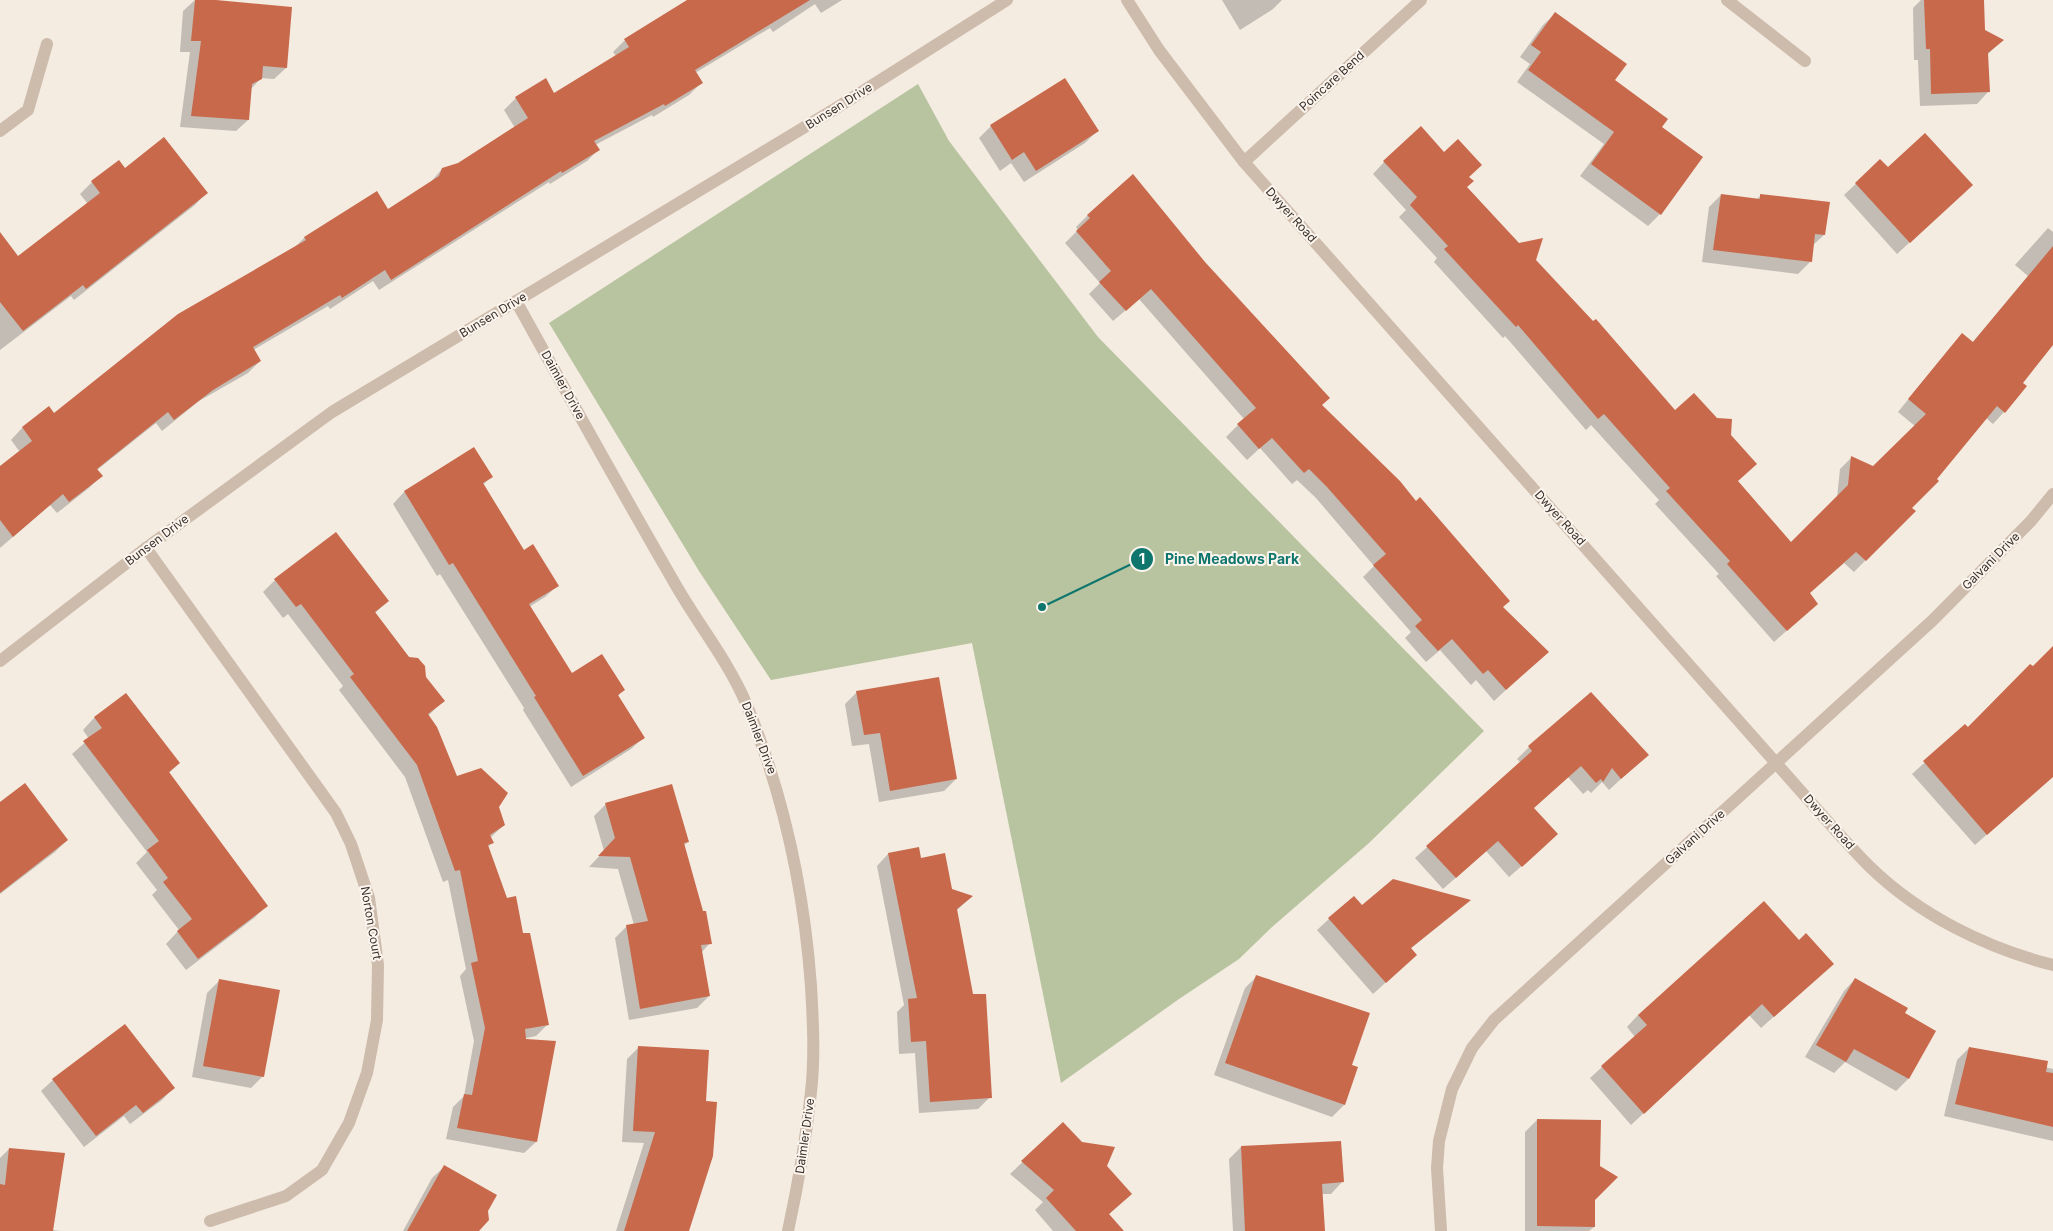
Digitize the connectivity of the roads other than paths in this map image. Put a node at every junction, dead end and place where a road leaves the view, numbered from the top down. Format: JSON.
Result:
{"nodes":[{"id":1,"x":1007,"y":0,"type":"edge"},
{"id":2,"x":1127,"y":0,"type":"edge"},
{"id":3,"x":1421,"y":0,"type":"edge"},
{"id":4,"x":1727,"y":0,"type":"edge"},
{"id":5,"x":47,"y":44,"type":"dead end"},
{"id":6,"x":1805,"y":61,"type":"dead end"},
{"id":7,"x":0,"y":131,"type":"edge"},
{"id":8,"x":1244,"y":162,"type":"junction"},
{"id":9,"x":516,"y":301,"type":"junction"},
{"id":10,"x":2053,"y":494,"type":"edge"},
{"id":11,"x":146,"y":548,"type":"junction"},
{"id":12,"x":0,"y":661,"type":"edge"},
{"id":13,"x":1777,"y":763,"type":"junction"},
{"id":14,"x":2053,"y":965,"type":"edge"},
{"id":15,"x":210,"y":1221,"type":"dead end"},
{"id":16,"x":788,"y":1231,"type":"edge"},
{"id":17,"x":1441,"y":1231,"type":"edge"}],
"edges":[{"from":1,"to":9,"type":"street","name":"Bunsen Drive"},
{"from":2,"to":8,"type":"street","name":"Dwyer Road"},
{"from":3,"to":8,"type":"street","name":"Poincare Bend"},
{"from":4,"to":6,"type":"street"},
{"from":5,"to":7,"type":"street"},
{"from":8,"to":13,"type":"street","name":"Dwyer Road"},
{"from":9,"to":11,"type":"street","name":"Bunsen Drive"},
{"from":9,"to":16,"type":"street","name":"Daimler Drive"},
{"from":10,"to":13,"type":"street","name":"Galvani Drive"},
{"from":11,"to":12,"type":"street","name":"Bunsen Drive"},
{"from":11,"to":15,"type":"street","name":"Norton Court"},
{"from":13,"to":14,"type":"street","name":"Dwyer Road"},
{"from":13,"to":17,"type":"street","name":"Galvani Drive"}]}
